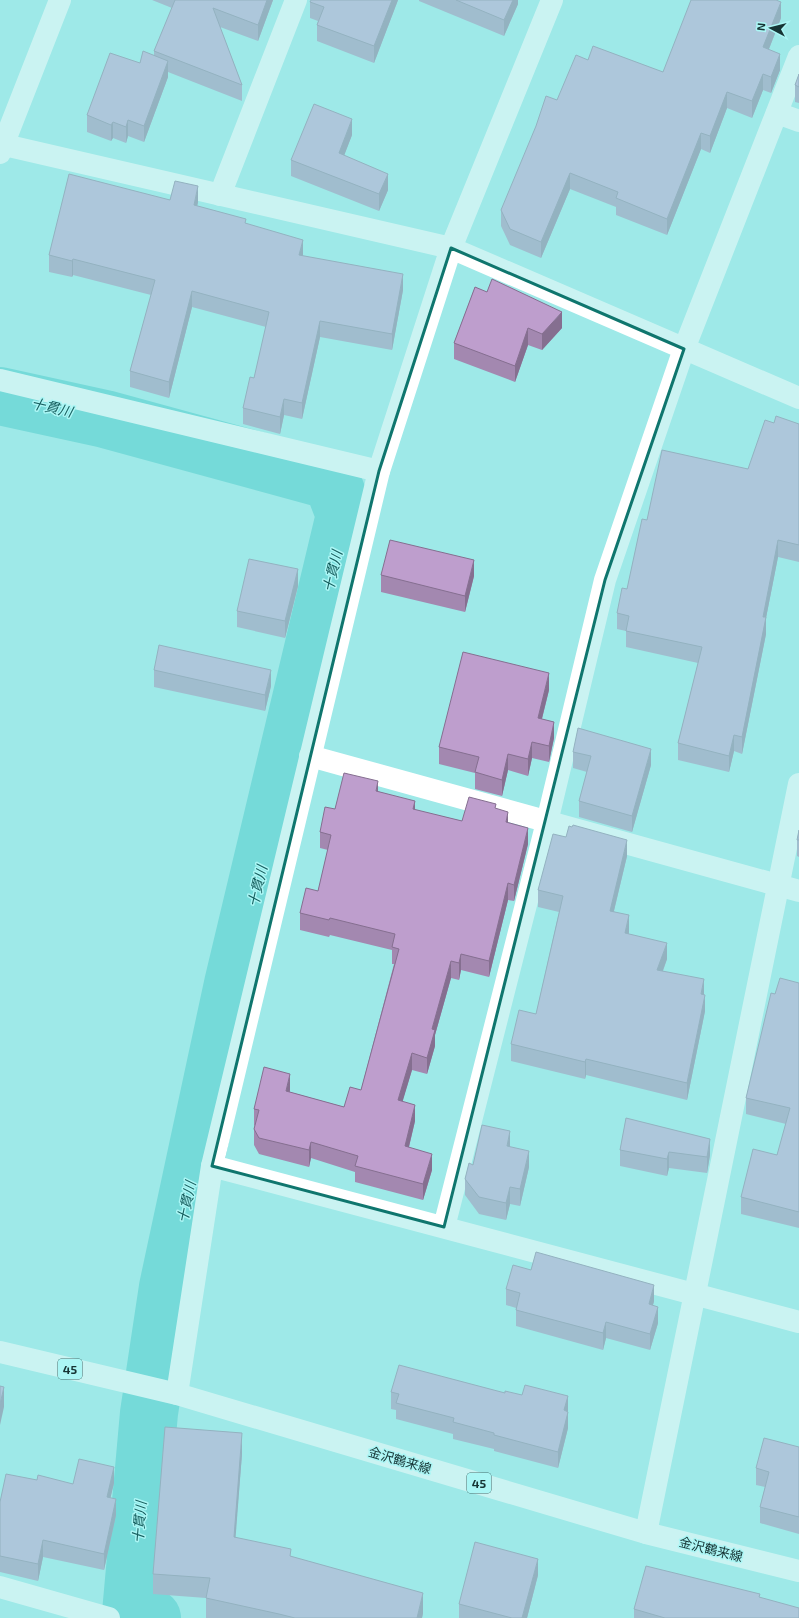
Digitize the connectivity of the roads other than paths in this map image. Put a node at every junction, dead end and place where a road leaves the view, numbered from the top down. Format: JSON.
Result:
{"nodes":[{"id":1,"x":60,"y":0,"type":"edge"},
{"id":2,"x":296,"y":0,"type":"edge"},
{"id":3,"x":552,"y":0,"type":"edge"},
{"id":4,"x":799,"y":56,"type":"edge"},
{"id":5,"x":777,"y":113,"type":"junction"},
{"id":6,"x":799,"y":121,"type":"edge"},
{"id":7,"x":1,"y":147,"type":"edge"},
{"id":8,"x":220,"y":195,"type":"junction"},
{"id":9,"x":451,"y":248,"type":"junction"},
{"id":10,"x":684,"y":349,"type":"junction"},
{"id":11,"x":0,"y":380,"type":"edge"},
{"id":12,"x":799,"y":398,"type":"edge"},
{"id":13,"x":379,"y":471,"type":"junction"},
{"id":14,"x":310,"y":756,"type":"junction"},
{"id":15,"x":799,"y":784,"type":"edge"},
{"id":16,"x":547,"y":822,"type":"junction"},
{"id":17,"x":778,"y":885,"type":"junction"},
{"id":18,"x":799,"y":891,"type":"edge"},
{"id":19,"x":212,"y":1166,"type":"junction"},
{"id":20,"x":444,"y":1227,"type":"junction"},
{"id":21,"x":695,"y":1294,"type":"junction"},
{"id":22,"x":799,"y":1322,"type":"edge"},
{"id":23,"x":0,"y":1352,"type":"edge"},
{"id":24,"x":158,"y":1390,"type":"junction"},
{"id":25,"x":646,"y":1533,"type":"junction"},
{"id":26,"x":799,"y":1571,"type":"edge"},
{"id":27,"x":0,"y":1587,"type":"edge"},
{"id":28,"x":109,"y":1618,"type":"edge"}],
"edges":[{"from":1,"to":7,"type":"street"},
{"from":2,"to":8,"type":"street"},
{"from":3,"to":9,"type":"street"},
{"from":4,"to":5,"type":"street"},
{"from":5,"to":6,"type":"street"},
{"from":5,"to":10,"type":"street"},
{"from":7,"to":8,"type":"street"},
{"from":8,"to":9,"type":"street"},
{"from":9,"to":10,"type":"street"},
{"from":9,"to":13,"type":"street"},
{"from":10,"to":12,"type":"street"},
{"from":10,"to":16,"type":"street"},
{"from":11,"to":13,"type":"street"},
{"from":13,"to":14,"type":"street"},
{"from":14,"to":16,"type":"street"},
{"from":14,"to":19,"type":"street"},
{"from":15,"to":17,"type":"street"},
{"from":16,"to":17,"type":"street"},
{"from":16,"to":20,"type":"street"},
{"from":17,"to":18,"type":"street"},
{"from":17,"to":21,"type":"street"},
{"from":19,"to":20,"type":"street"},
{"from":19,"to":24,"type":"street"},
{"from":20,"to":21,"type":"street"},
{"from":21,"to":22,"type":"street"},
{"from":21,"to":25,"type":"street"},
{"from":23,"to":24,"type":"street","name":"金沢鶴来線","number":"45"},
{"from":24,"to":25,"type":"street","name":"金沢鶴来線","number":"45"},
{"from":25,"to":26,"type":"street","name":"金沢鶴来線","number":"45"},
{"from":27,"to":28,"type":"street"}]}
